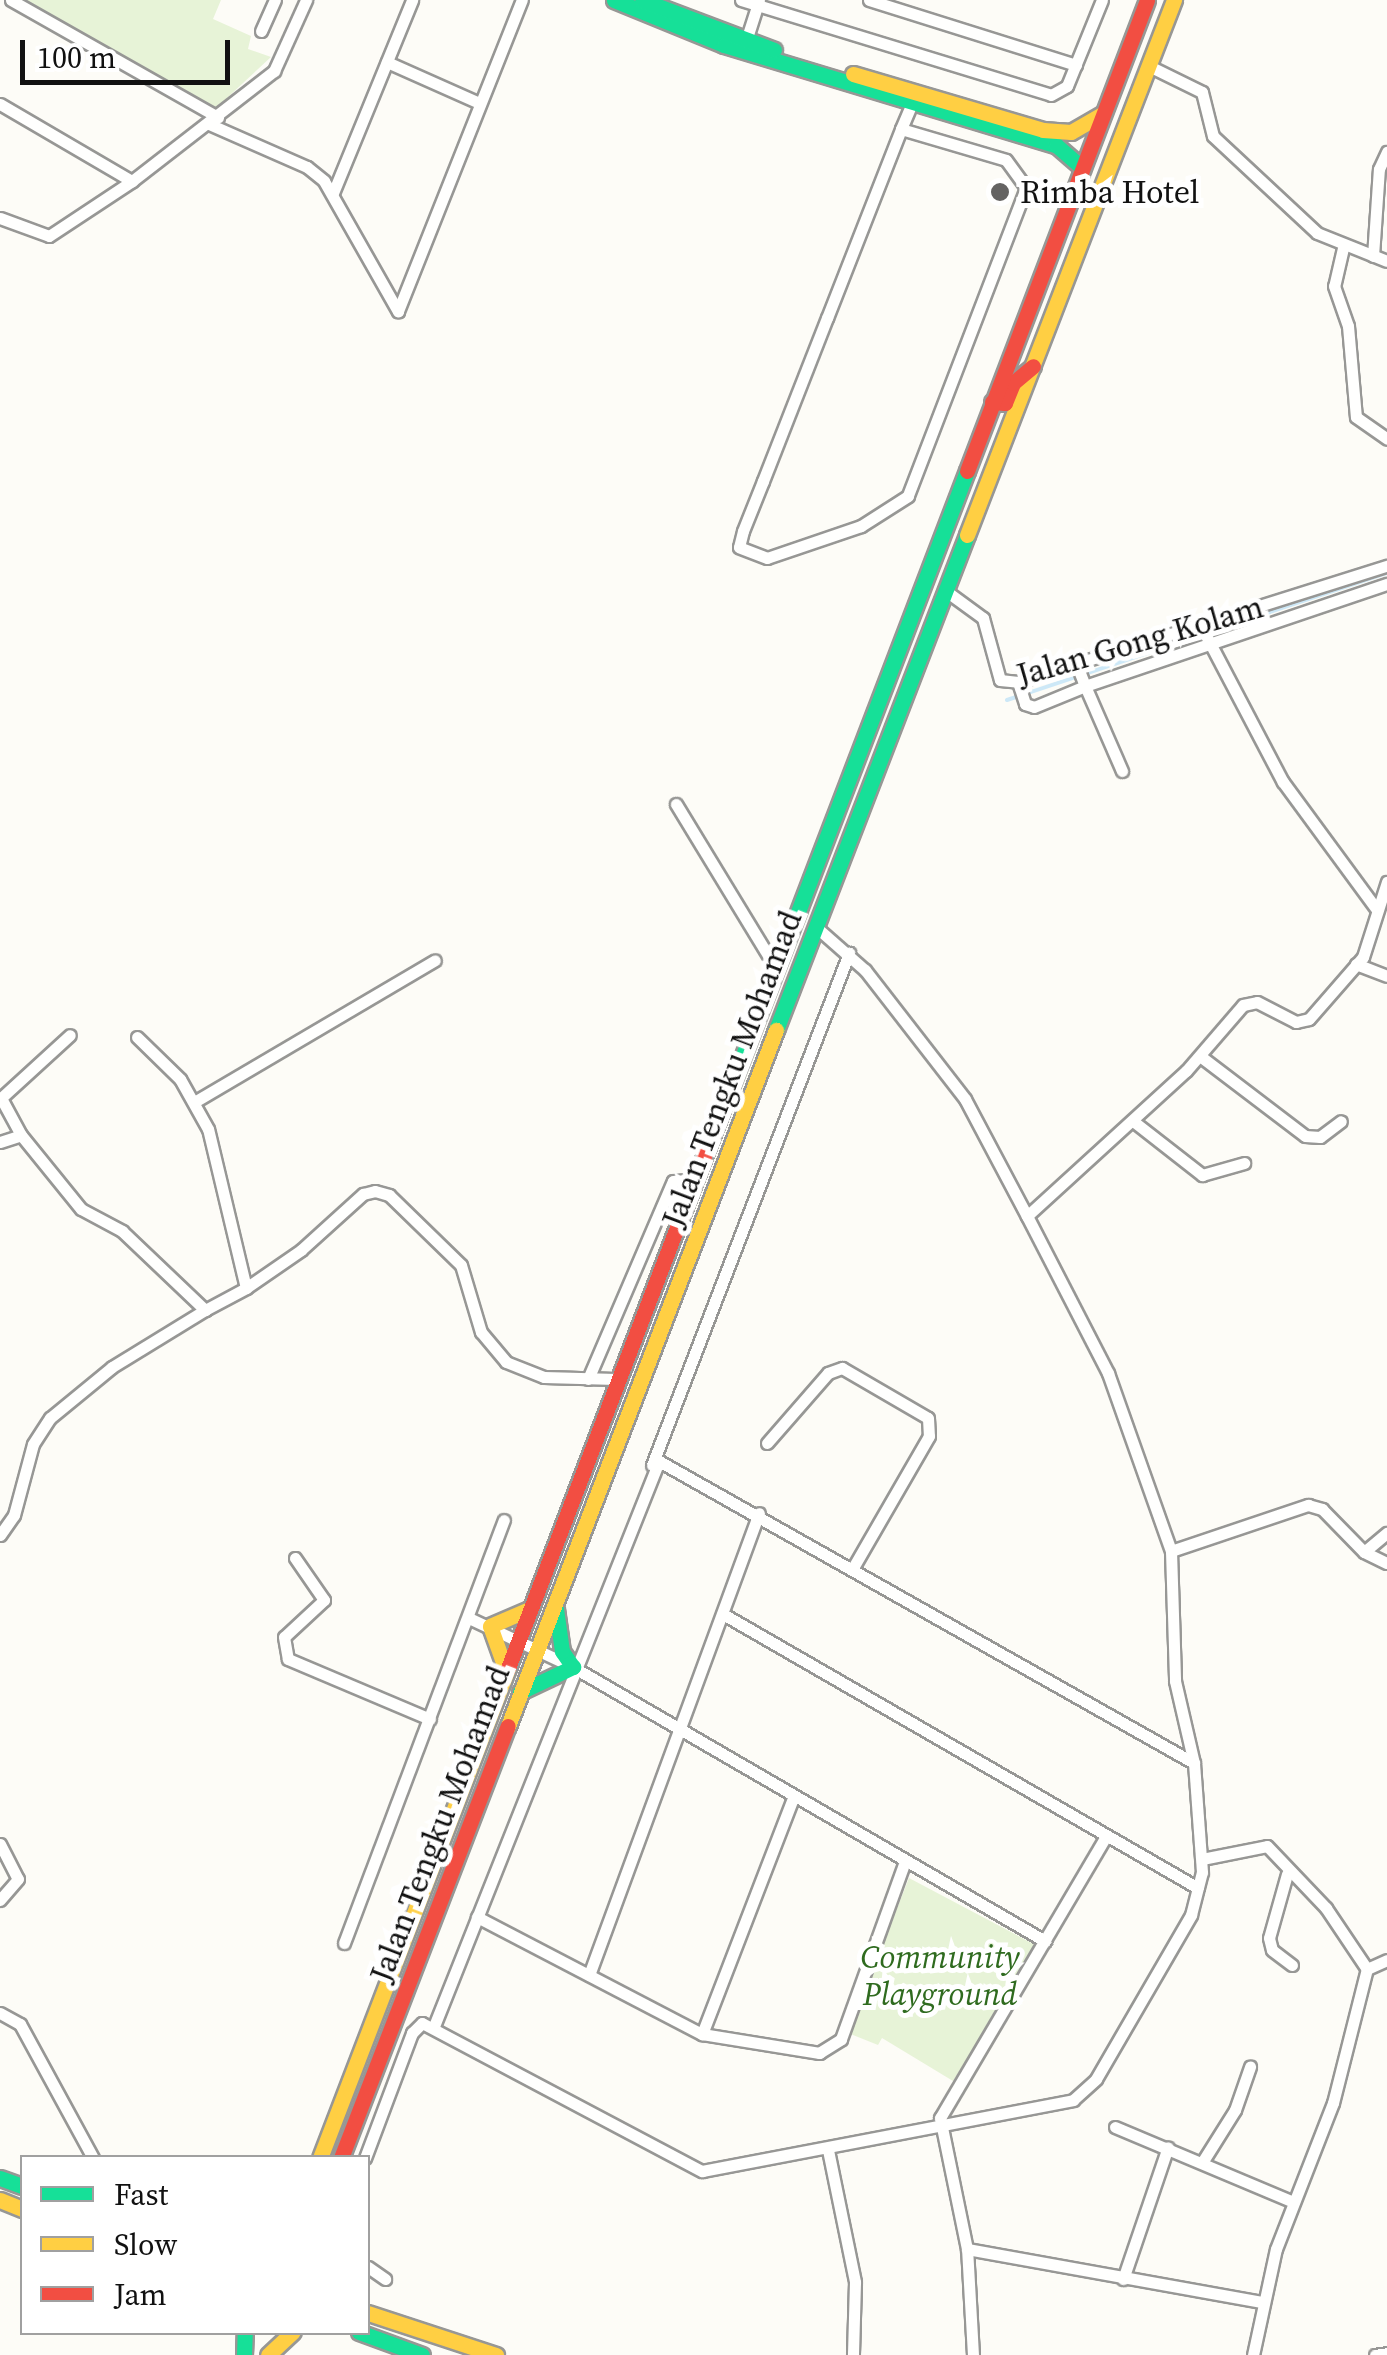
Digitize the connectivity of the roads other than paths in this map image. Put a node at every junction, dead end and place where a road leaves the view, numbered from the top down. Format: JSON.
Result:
{"nodes":[{"id":1,"x":11,"y":0,"type":"edge"},
{"id":2,"x":275,"y":0,"type":"edge"},
{"id":3,"x":306,"y":0,"type":"edge"},
{"id":4,"x":412,"y":0,"type":"edge"},
{"id":5,"x":522,"y":0,"type":"edge"},
{"id":6,"x":614,"y":0,"type":"edge"},
{"id":7,"x":642,"y":0,"type":"edge"},
{"id":8,"x":741,"y":0,"type":"edge"},
{"id":9,"x":869,"y":0,"type":"edge"},
{"id":10,"x":1102,"y":0,"type":"edge"},
{"id":11,"x":1146,"y":0,"type":"edge"},
{"id":12,"x":1174,"y":0,"type":"edge"},
{"id":13,"x":758,"y":3,"type":"edge"},
{"id":14,"x":261,"y":31,"type":"dead end"},
{"id":15,"x":745,"y":46,"type":"junction"},
{"id":16,"x":387,"y":62,"type":"junction"},
{"id":17,"x":1076,"y":65,"type":"junction"},
{"id":18,"x":1149,"y":66,"type":"junction"},
{"id":19,"x":914,"y":98,"type":"junction"},
{"id":20,"x":477,"y":102,"type":"junction"},
{"id":21,"x":0,"y":104,"type":"edge"},
{"id":22,"x":1103,"y":114,"type":"junction"},
{"id":23,"x":213,"y":121,"type":"junction"},
{"id":24,"x":901,"y":129,"type":"junction"},
{"id":25,"x":1387,"y":152,"type":"edge"},
{"id":26,"x":1082,"y":168,"type":"junction"},
{"id":27,"x":132,"y":181,"type":"junction"},
{"id":28,"x":332,"y":193,"type":"junction"},
{"id":29,"x":0,"y":218,"type":"edge"},
{"id":30,"x":1344,"y":248,"type":"junction"},
{"id":31,"x":1373,"y":256,"type":"junction"},
{"id":32,"x":1387,"y":261,"type":"edge"},
{"id":33,"x":1033,"y":366,"type":"junction"},
{"id":34,"x":992,"y":402,"type":"junction"},
{"id":35,"x":1387,"y":440,"type":"edge"},
{"id":36,"x":1387,"y":566,"type":"edge"},
{"id":37,"x":1387,"y":584,"type":"edge"},
{"id":38,"x":946,"y":591,"type":"junction"},
{"id":39,"x":1280,"y":609,"type":"junction"},
{"id":40,"x":1204,"y":634,"type":"junction"},
{"id":41,"x":1081,"y":675,"type":"junction"},
{"id":42,"x":1019,"y":684,"type":"junction"},
{"id":43,"x":1122,"y":771,"type":"dead end"},
{"id":44,"x":676,"y":804,"type":"dead end"},
{"id":45,"x":1387,"y":882,"type":"edge"},
{"id":46,"x":1376,"y":910,"type":"junction"},
{"id":47,"x":816,"y":927,"type":"junction"},
{"id":48,"x":848,"y":953,"type":"junction"},
{"id":49,"x":435,"y":960,"type":"dead end"},
{"id":50,"x":1356,"y":964,"type":"junction"},
{"id":51,"x":774,"y":967,"type":"junction"},
{"id":52,"x":1387,"y":976,"type":"edge"},
{"id":53,"x":70,"y":1035,"type":"dead end"},
{"id":54,"x":137,"y":1037,"type":"dead end"},
{"id":55,"x":1200,"y":1056,"type":"junction"},
{"id":56,"x":196,"y":1102,"type":"junction"},
{"id":57,"x":1133,"y":1121,"type":"junction"},
{"id":58,"x":1341,"y":1121,"type":"dead end"},
{"id":59,"x":21,"y":1134,"type":"junction"},
{"id":60,"x":0,"y":1142,"type":"edge"},
{"id":61,"x":1244,"y":1163,"type":"dead end"},
{"id":62,"x":692,"y":1180,"type":"junction"},
{"id":63,"x":1027,"y":1216,"type":"junction"},
{"id":64,"x":246,"y":1288,"type":"junction"},
{"id":65,"x":206,"y":1310,"type":"junction"},
{"id":66,"x":588,"y":1379,"type":"junction"},
{"id":67,"x":616,"y":1379,"type":"junction"},
{"id":68,"x":767,"y":1443,"type":"dead end"},
{"id":69,"x":652,"y":1466,"type":"junction"},
{"id":70,"x":759,"y":1513,"type":"junction"},
{"id":71,"x":504,"y":1520,"type":"dead end"},
{"id":72,"x":1387,"y":1533,"type":"edge"},
{"id":73,"x":0,"y":1536,"type":"edge"},
{"id":74,"x":1171,"y":1551,"type":"junction"},
{"id":75,"x":1364,"y":1552,"type":"junction"},
{"id":76,"x":296,"y":1558,"type":"dead end"},
{"id":77,"x":1387,"y":1562,"type":"edge"},
{"id":78,"x":854,"y":1566,"type":"junction"},
{"id":79,"x":556,"y":1600,"type":"junction"},
{"id":80,"x":527,"y":1610,"type":"junction"},
{"id":81,"x":724,"y":1614,"type":"junction"},
{"id":82,"x":468,"y":1618,"type":"junction"},
{"id":83,"x":490,"y":1626,"type":"junction"},
{"id":84,"x":516,"y":1638,"type":"junction"},
{"id":85,"x":538,"y":1648,"type":"junction"},
{"id":86,"x":572,"y":1668,"type":"junction"},
{"id":87,"x":504,"y":1669,"type":"junction"},
{"id":88,"x":520,"y":1692,"type":"junction"},
{"id":89,"x":430,"y":1720,"type":"junction"},
{"id":90,"x":679,"y":1730,"type":"junction"},
{"id":91,"x":1194,"y":1764,"type":"junction"},
{"id":92,"x":794,"y":1796,"type":"junction"},
{"id":93,"x":1106,"y":1836,"type":"junction"},
{"id":94,"x":0,"y":1844,"type":"edge"},
{"id":95,"x":1202,"y":1859,"type":"junction"},
{"id":96,"x":905,"y":1861,"type":"junction"},
{"id":97,"x":1288,"y":1874,"type":"junction"},
{"id":98,"x":1198,"y":1888,"type":"junction"},
{"id":99,"x":0,"y":1900,"type":"edge"},
{"id":100,"x":476,"y":1917,"type":"junction"},
{"id":101,"x":1045,"y":1941,"type":"junction"},
{"id":102,"x":344,"y":1942,"type":"dead end"},
{"id":103,"x":1387,"y":1960,"type":"edge"},
{"id":104,"x":1292,"y":1964,"type":"dead end"},
{"id":105,"x":1367,"y":1969,"type":"junction"},
{"id":106,"x":589,"y":1975,"type":"junction"},
{"id":107,"x":0,"y":2013,"type":"edge"},
{"id":108,"x":434,"y":2026,"type":"junction"},
{"id":109,"x":702,"y":2034,"type":"junction"},
{"id":110,"x":1250,"y":2067,"type":"dead end"},
{"id":111,"x":1116,"y":2127,"type":"dead end"},
{"id":112,"x":938,"y":2129,"type":"junction"},
{"id":113,"x":1168,"y":2146,"type":"junction"},
{"id":114,"x":828,"y":2150,"type":"junction"},
{"id":115,"x":91,"y":2155,"type":"edge"},
{"id":116,"x":321,"y":2155,"type":"edge"},
{"id":117,"x":342,"y":2155,"type":"edge"},
{"id":118,"x":366,"y":2155,"type":"edge"},
{"id":119,"x":1203,"y":2161,"type":"junction"},
{"id":120,"x":1292,"y":2200,"type":"junction"},
{"id":121,"x":968,"y":2250,"type":"junction"},
{"id":122,"x":370,"y":2268,"type":"edge"},
{"id":123,"x":386,"y":2279,"type":"dead end"},
{"id":124,"x":1122,"y":2279,"type":"junction"},
{"id":125,"x":1263,"y":2302,"type":"junction"},
{"id":126,"x":370,"y":2312,"type":"edge"},
{"id":127,"x":289,"y":2335,"type":"edge"},
{"id":128,"x":355,"y":2335,"type":"edge"},
{"id":129,"x":367,"y":2335,"type":"edge"},
{"id":130,"x":377,"y":2339,"type":"junction"},
{"id":131,"x":1387,"y":2353,"type":"edge"},
{"id":132,"x":266,"y":2355,"type":"edge"},
{"id":133,"x":422,"y":2355,"type":"edge"},
{"id":134,"x":496,"y":2355,"type":"edge"},
{"id":135,"x":853,"y":2355,"type":"edge"},
{"id":136,"x":973,"y":2355,"type":"edge"},
{"id":137,"x":1253,"y":2355,"type":"edge"},
{"id":138,"x":1375,"y":2355,"type":"edge"}],
"edges":[{"from":1,"to":23,"type":"street"},
{"from":2,"to":14,"type":"street"},
{"from":3,"to":23,"type":"street"},
{"from":4,"to":16,"type":"street"},
{"from":5,"to":20,"type":"street"},
{"from":6,"to":15,"type":"main road"},
{"from":7,"to":15,"type":"main road"},
{"from":8,"to":13,"type":"street"},
{"from":9,"to":17,"type":"street"},
{"from":10,"to":17,"type":"street"},
{"from":11,"to":22,"type":"main road","name":"Jalan Tengku Mohamad"},
{"from":12,"to":18,"type":"main road","name":"Jalan Tengku Mohamad"},
{"from":13,"to":15,"type":"street"},
{"from":13,"to":17,"type":"street"},
{"from":15,"to":19,"type":"main road"},
{"from":16,"to":20,"type":"street"},
{"from":16,"to":28,"type":"street"},
{"from":18,"to":30,"type":"street"},
{"from":18,"to":33,"type":"main road","name":"Jalan Tengku Mohamad"},
{"from":19,"to":22,"type":"main road"},
{"from":19,"to":24,"type":"street"},
{"from":19,"to":26,"type":"main road"},
{"from":20,"to":28,"type":"street"},
{"from":21,"to":27,"type":"street"},
{"from":22,"to":26,"type":"main road","name":"Jalan Tengku Mohamad"},
{"from":23,"to":27,"type":"street"},
{"from":23,"to":28,"type":"street"},
{"from":24,"to":24,"type":"street"},
{"from":25,"to":31,"type":"street"},
{"from":26,"to":34,"type":"main road","name":"Jalan Tengku Mohamad"},
{"from":27,"to":29,"type":"street"},
{"from":30,"to":31,"type":"street"},
{"from":30,"to":35,"type":"street"},
{"from":31,"to":32,"type":"street"},
{"from":33,"to":34,"type":"main road"},
{"from":33,"to":38,"type":"main road","name":"Jalan Tengku Mohamad"},
{"from":34,"to":51,"type":"main road","name":"Jalan Tengku Mohamad"},
{"from":36,"to":39,"type":"street","name":"Jalan Gong Kolam"},
{"from":37,"to":39,"type":"street"},
{"from":38,"to":42,"type":"street","name":"Jalan Gong Kolam"},
{"from":38,"to":47,"type":"main road","name":"Jalan Tengku Mohamad"},
{"from":39,"to":40,"type":"street"},
{"from":39,"to":40,"type":"street","name":"Jalan Gong Kolam"},
{"from":40,"to":41,"type":"street"},
{"from":40,"to":41,"type":"street","name":"Jalan Gong Kolam"},
{"from":40,"to":46,"type":"street"},
{"from":41,"to":42,"type":"street","name":"Jalan Gong Kolam"},
{"from":41,"to":42,"type":"street"},
{"from":41,"to":43,"type":"street"},
{"from":44,"to":51,"type":"street"},
{"from":45,"to":46,"type":"street"},
{"from":46,"to":50,"type":"street"},
{"from":47,"to":48,"type":"street"},
{"from":47,"to":79,"type":"main road","name":"Jalan Tengku Mohamad"},
{"from":48,"to":63,"type":"street"},
{"from":48,"to":69,"type":"street"},
{"from":49,"to":56,"type":"street"},
{"from":50,"to":52,"type":"street"},
{"from":50,"to":55,"type":"street"},
{"from":51,"to":62,"type":"main road","name":"Jalan Tengku Mohamad"},
{"from":53,"to":59,"type":"street"},
{"from":54,"to":56,"type":"street"},
{"from":55,"to":57,"type":"street"},
{"from":55,"to":58,"type":"street"},
{"from":56,"to":64,"type":"street"},
{"from":57,"to":61,"type":"street"},
{"from":57,"to":63,"type":"street"},
{"from":59,"to":60,"type":"street"},
{"from":59,"to":65,"type":"street"},
{"from":62,"to":66,"type":"street"},
{"from":62,"to":67,"type":"main road","name":"Jalan Tengku Mohamad"},
{"from":63,"to":74,"type":"street"},
{"from":64,"to":65,"type":"street"},
{"from":64,"to":66,"type":"street"},
{"from":65,"to":73,"type":"street"},
{"from":66,"to":67,"type":"street"},
{"from":67,"to":80,"type":"main road","name":"Jalan Tengku Mohamad"},
{"from":68,"to":78,"type":"street"},
{"from":69,"to":70,"type":"street"},
{"from":69,"to":86,"type":"street"},
{"from":70,"to":78,"type":"street"},
{"from":70,"to":81,"type":"street"},
{"from":71,"to":82,"type":"street"},
{"from":72,"to":75,"type":"street"},
{"from":74,"to":75,"type":"street"},
{"from":74,"to":91,"type":"street"},
{"from":75,"to":77,"type":"street"},
{"from":76,"to":89,"type":"street"},
{"from":78,"to":91,"type":"street"},
{"from":79,"to":85,"type":"main road","name":"Jalan Tengku Mohamad"},
{"from":79,"to":86,"type":"main road"},
{"from":80,"to":83,"type":"main road"},
{"from":80,"to":84,"type":"main road","name":"Jalan Tengku Mohamad"},
{"from":81,"to":90,"type":"street"},
{"from":81,"to":93,"type":"street"},
{"from":82,"to":83,"type":"street"},
{"from":82,"to":89,"type":"street"},
{"from":83,"to":84,"type":"street"},
{"from":83,"to":87,"type":"main road"},
{"from":84,"to":85,"type":"street"},
{"from":84,"to":87,"type":"main road","name":"Jalan Tengku Mohamad"},
{"from":85,"to":86,"type":"street"},
{"from":85,"to":88,"type":"main road","name":"Jalan Tengku Mohamad"},
{"from":86,"to":88,"type":"main road"},
{"from":86,"to":90,"type":"street"},
{"from":86,"to":100,"type":"street"},
{"from":87,"to":116,"type":"main road","name":"Jalan Tengku Mohamad"},
{"from":88,"to":117,"type":"main road","name":"Jalan Tengku Mohamad"},
{"from":89,"to":102,"type":"street"},
{"from":90,"to":92,"type":"street"},
{"from":90,"to":106,"type":"street"},
{"from":91,"to":95,"type":"street"},
{"from":92,"to":96,"type":"street"},
{"from":92,"to":109,"type":"street"},
{"from":93,"to":98,"type":"street"},
{"from":93,"to":101,"type":"street"},
{"from":94,"to":99,"type":"street"},
{"from":95,"to":97,"type":"street"},
{"from":95,"to":98,"type":"street"},
{"from":96,"to":101,"type":"street"},
{"from":96,"to":109,"type":"street"},
{"from":97,"to":104,"type":"street"},
{"from":97,"to":105,"type":"street"},
{"from":98,"to":112,"type":"street"},
{"from":100,"to":106,"type":"street"},
{"from":100,"to":108,"type":"street"},
{"from":101,"to":112,"type":"street"},
{"from":103,"to":105,"type":"street"},
{"from":105,"to":120,"type":"street"},
{"from":106,"to":109,"type":"street"},
{"from":107,"to":115,"type":"street"},
{"from":108,"to":114,"type":"street"},
{"from":108,"to":118,"type":"street"},
{"from":110,"to":119,"type":"street"},
{"from":111,"to":113,"type":"street"},
{"from":112,"to":114,"type":"street"},
{"from":112,"to":121,"type":"street"},
{"from":113,"to":119,"type":"street"},
{"from":113,"to":124,"type":"street"},
{"from":114,"to":135,"type":"street"},
{"from":119,"to":120,"type":"street"},
{"from":120,"to":125,"type":"street"},
{"from":121,"to":124,"type":"street"},
{"from":121,"to":136,"type":"street"},
{"from":122,"to":123,"type":"street"},
{"from":124,"to":125,"type":"street"},
{"from":125,"to":137,"type":"street"},
{"from":126,"to":134,"type":"main road"},
{"from":127,"to":132,"type":"main road"},
{"from":128,"to":130,"type":"main road"},
{"from":129,"to":130,"type":"main road"},
{"from":130,"to":133,"type":"main road"},
{"from":131,"to":138,"type":"street"}]}
